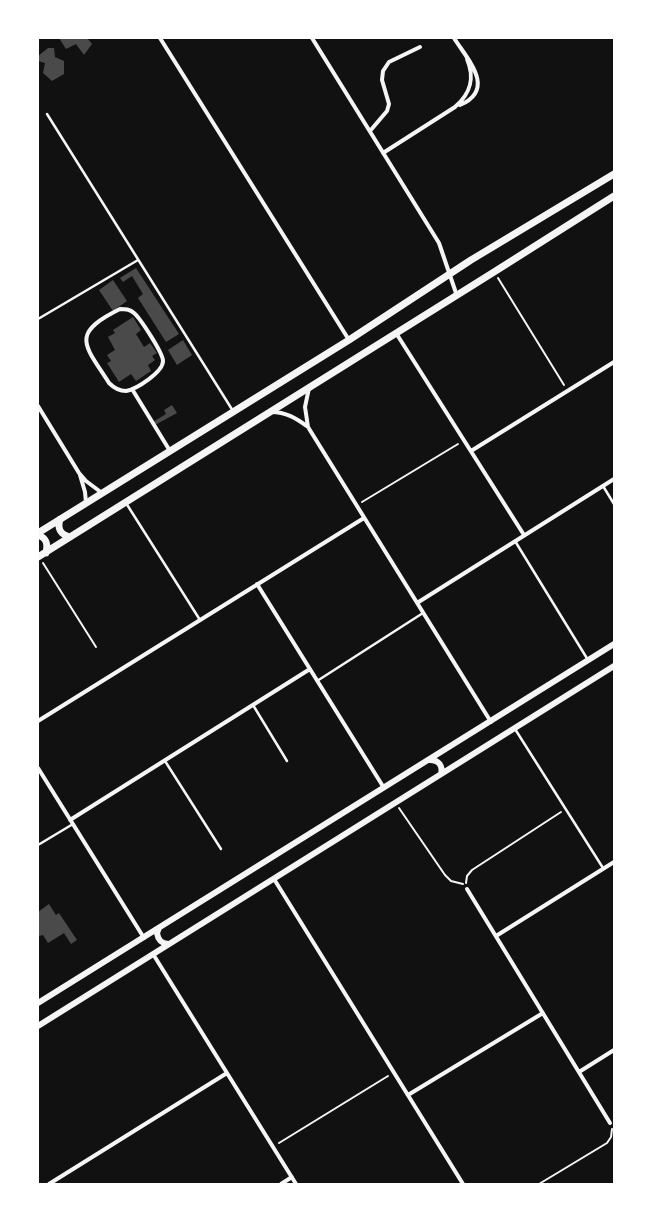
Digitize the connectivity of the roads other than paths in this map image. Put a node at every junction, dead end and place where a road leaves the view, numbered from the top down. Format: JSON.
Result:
{"nodes":[{"id":1,"x":160,"y":38,"type":"edge"},
{"id":2,"x":312,"y":38,"type":"edge"},
{"id":3,"x":454,"y":38,"type":"edge"},
{"id":4,"x":420,"y":47,"type":"dead end"},
{"id":5,"x":467,"y":59,"type":"junction"},
{"id":6,"x":455,"y":107,"type":"junction"},
{"id":7,"x":47,"y":114,"type":"dead end"},
{"id":8,"x":370,"y":131,"type":"junction"},
{"id":9,"x":383,"y":153,"type":"junction"},
{"id":10,"x":614,"y":174,"type":"edge"},
{"id":11,"x":614,"y":196,"type":"edge"},
{"id":12,"x":138,"y":260,"type":"junction"},
{"id":13,"x":449,"y":275,"type":"junction"},
{"id":14,"x":457,"y":296,"type":"junction"},
{"id":15,"x":38,"y":319,"type":"edge"},
{"id":16,"x":396,"y":333,"type":"junction"},
{"id":17,"x":348,"y":340,"type":"junction"},
{"id":18,"x":614,"y":362,"type":"edge"},
{"id":19,"x":309,"y":388,"type":"junction"},
{"id":20,"x":132,"y":389,"type":"junction"},
{"id":21,"x":38,"y":406,"type":"edge"},
{"id":22,"x":233,"y":411,"type":"junction"},
{"id":23,"x":270,"y":412,"type":"junction"},
{"id":24,"x":308,"y":427,"type":"junction"},
{"id":25,"x":170,"y":451,"type":"junction"},
{"id":26,"x":471,"y":451,"type":"junction"},
{"id":27,"x":79,"y":473,"type":"junction"},
{"id":28,"x":614,"y":479,"type":"edge"},
{"id":29,"x":603,"y":486,"type":"junction"},
{"id":30,"x":102,"y":493,"type":"junction"},
{"id":31,"x":125,"y":502,"type":"junction"},
{"id":32,"x":86,"y":503,"type":"junction"},
{"id":33,"x":614,"y":504,"type":"edge"},
{"id":34,"x":364,"y":518,"type":"junction"},
{"id":35,"x":60,"y":519,"type":"junction"},
{"id":36,"x":38,"y":534,"type":"edge"},
{"id":37,"x":524,"y":535,"type":"junction"},
{"id":38,"x":70,"y":537,"type":"junction"},
{"id":39,"x":515,"y":541,"type":"junction"},
{"id":40,"x":41,"y":556,"type":"edge"},
{"id":41,"x":257,"y":584,"type":"junction"},
{"id":42,"x":417,"y":602,"type":"junction"},
{"id":43,"x":423,"y":614,"type":"junction"},
{"id":44,"x":200,"y":620,"type":"junction"},
{"id":45,"x":614,"y":644,"type":"edge"},
{"id":46,"x":588,"y":660,"type":"junction"},
{"id":47,"x":614,"y":666,"type":"edge"},
{"id":48,"x":310,"y":669,"type":"junction"},
{"id":49,"x":317,"y":681,"type":"junction"},
{"id":50,"x":253,"y":705,"type":"junction"},
{"id":51,"x":38,"y":721,"type":"edge"},
{"id":52,"x":491,"y":722,"type":"junction"},
{"id":53,"x":514,"y":729,"type":"junction"},
{"id":54,"x":165,"y":760,"type":"junction"},
{"id":55,"x":286,"y":760,"type":"dead end"},
{"id":56,"x":430,"y":760,"type":"junction"},
{"id":57,"x":38,"y":768,"type":"edge"},
{"id":58,"x":441,"y":774,"type":"junction"},
{"id":59,"x":384,"y":788,"type":"junction"},
{"id":60,"x":71,"y":822,"type":"junction"},
{"id":61,"x":38,"y":845,"type":"edge"},
{"id":62,"x":221,"y":849,"type":"dead end"},
{"id":63,"x":614,"y":862,"type":"edge"},
{"id":64,"x":603,"y":868,"type":"junction"},
{"id":65,"x":274,"y":879,"type":"junction"},
{"id":66,"x":467,"y":889,"type":"dead end"},
{"id":67,"x":159,"y":928,"type":"junction"},
{"id":68,"x":496,"y":936,"type":"junction"},
{"id":69,"x":144,"y":938,"type":"junction"},
{"id":70,"x":168,"y":944,"type":"junction"},
{"id":71,"x":153,"y":954,"type":"junction"},
{"id":72,"x":38,"y":1003,"type":"edge"},
{"id":73,"x":543,"y":1013,"type":"junction"},
{"id":74,"x":38,"y":1026,"type":"edge"},
{"id":75,"x":614,"y":1050,"type":"edge"},
{"id":76,"x":579,"y":1072,"type":"junction"},
{"id":77,"x":227,"y":1073,"type":"junction"},
{"id":78,"x":408,"y":1095,"type":"junction"},
{"id":79,"x":610,"y":1123,"type":"road end"},
{"id":80,"x":292,"y":1178,"type":"junction"},
{"id":81,"x":49,"y":1184,"type":"edge"},
{"id":82,"x":281,"y":1184,"type":"edge"},
{"id":83,"x":296,"y":1184,"type":"edge"},
{"id":84,"x":463,"y":1184,"type":"edge"}],
"edges":[{"from":1,"to":17,"type":"street"},
{"from":2,"to":8,"type":"street"},
{"from":3,"to":5,"type":"street"},
{"from":4,"to":8,"type":"street"},
{"from":5,"to":6,"type":"street"},
{"from":5,"to":6,"type":"street"},
{"from":6,"to":9,"type":"street"},
{"from":7,"to":12,"type":"lane"},
{"from":8,"to":9,"type":"street"},
{"from":9,"to":13,"type":"street"},
{"from":10,"to":13,"type":"main road"},
{"from":11,"to":14,"type":"main road"},
{"from":12,"to":15,"type":"lane"},
{"from":12,"to":22,"type":"lane"},
{"from":13,"to":14,"type":"street"},
{"from":13,"to":17,"type":"main road"},
{"from":14,"to":16,"type":"main road"},
{"from":16,"to":19,"type":"main road"},
{"from":16,"to":26,"type":"street"},
{"from":17,"to":22,"type":"main road"},
{"from":18,"to":26,"type":"street"},
{"from":19,"to":23,"type":"main road"},
{"from":19,"to":24,"type":"street"},
{"from":20,"to":20,"type":"street"},
{"from":20,"to":25,"type":"street"},
{"from":21,"to":27,"type":"street"},
{"from":22,"to":25,"type":"main road"},
{"from":23,"to":24,"type":"street"},
{"from":23,"to":31,"type":"main road"},
{"from":24,"to":34,"type":"street"},
{"from":25,"to":30,"type":"main road"},
{"from":26,"to":37,"type":"street"},
{"from":27,"to":30,"type":"street"},
{"from":27,"to":32,"type":"street"},
{"from":28,"to":29,"type":"street"},
{"from":29,"to":33,"type":"lane"},
{"from":29,"to":37,"type":"street"},
{"from":30,"to":32,"type":"main road"},
{"from":31,"to":38,"type":"main road"},
{"from":31,"to":44,"type":"lane"},
{"from":32,"to":35,"type":"main road"},
{"from":34,"to":41,"type":"street"},
{"from":34,"to":42,"type":"street"},
{"from":35,"to":36,"type":"main road"},
{"from":35,"to":38,"type":"main road"},
{"from":36,"to":40,"type":"main road"},
{"from":37,"to":39,"type":"street"},
{"from":38,"to":40,"type":"main road"},
{"from":39,"to":42,"type":"street"},
{"from":39,"to":46,"type":"lane"},
{"from":41,"to":44,"type":"street"},
{"from":41,"to":48,"type":"street"},
{"from":42,"to":43,"type":"street"},
{"from":43,"to":49,"type":"lane"},
{"from":43,"to":52,"type":"street"},
{"from":44,"to":51,"type":"street"},
{"from":45,"to":46,"type":"street"},
{"from":46,"to":52,"type":"street"},
{"from":47,"to":53,"type":"street"},
{"from":48,"to":49,"type":"street"},
{"from":48,"to":50,"type":"street"},
{"from":49,"to":59,"type":"street"},
{"from":50,"to":54,"type":"street"},
{"from":50,"to":55,"type":"lane"},
{"from":52,"to":56,"type":"street"},
{"from":53,"to":58,"type":"street"},
{"from":53,"to":64,"type":"lane"},
{"from":54,"to":60,"type":"street"},
{"from":54,"to":62,"type":"lane"},
{"from":56,"to":58,"type":"street"},
{"from":56,"to":59,"type":"street"},
{"from":57,"to":60,"type":"street"},
{"from":58,"to":65,"type":"street"},
{"from":59,"to":67,"type":"street"},
{"from":60,"to":61,"type":"lane"},
{"from":60,"to":69,"type":"street"},
{"from":63,"to":64,"type":"street"},
{"from":64,"to":68,"type":"street"},
{"from":65,"to":70,"type":"street"},
{"from":65,"to":78,"type":"street"},
{"from":66,"to":68,"type":"street"},
{"from":67,"to":69,"type":"street"},
{"from":67,"to":70,"type":"street"},
{"from":68,"to":73,"type":"street"},
{"from":69,"to":72,"type":"street"},
{"from":70,"to":71,"type":"street"},
{"from":71,"to":74,"type":"street"},
{"from":71,"to":77,"type":"street"},
{"from":73,"to":76,"type":"street"},
{"from":73,"to":78,"type":"street"},
{"from":75,"to":76,"type":"street"},
{"from":76,"to":79,"type":"street"},
{"from":77,"to":80,"type":"street"},
{"from":77,"to":81,"type":"street"},
{"from":78,"to":84,"type":"street"},
{"from":80,"to":82,"type":"street"},
{"from":80,"to":83,"type":"street"}]}
